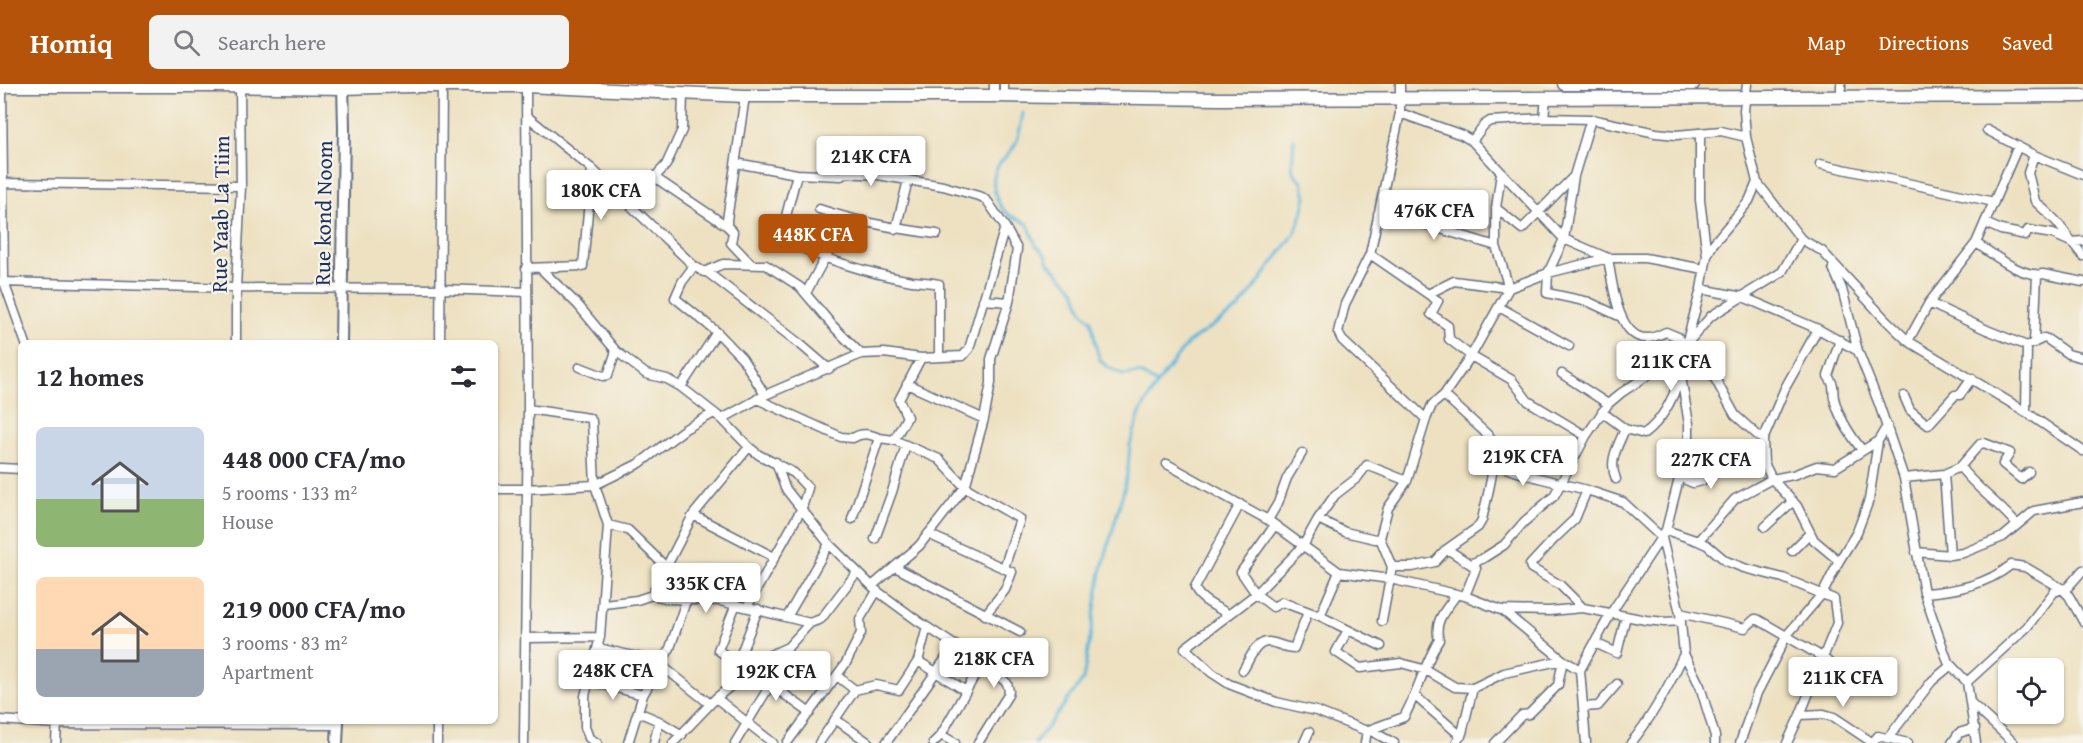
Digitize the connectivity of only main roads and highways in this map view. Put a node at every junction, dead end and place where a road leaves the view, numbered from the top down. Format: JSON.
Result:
{"nodes":[{"id":1,"x":1564,"y":84,"type":"edge"},
{"id":2,"x":1693,"y":84,"type":"edge"},
{"id":3,"x":1,"y":85,"type":"edge"},
{"id":4,"x":442,"y":85,"type":"edge"},
{"id":5,"x":526,"y":85,"type":"edge"},
{"id":6,"x":343,"y":86,"type":"edge"},
{"id":7,"x":594,"y":86,"type":"edge"},
{"id":8,"x":999,"y":90,"type":"edge"},
{"id":9,"x":1841,"y":90,"type":"edge"},
{"id":10,"x":2083,"y":96,"type":"edge"}],
"edges":[{"from":1,"to":2,"type":"main road"},
{"from":3,"to":6,"type":"main road"},
{"from":4,"to":5,"type":"main road"},
{"from":4,"to":6,"type":"main road"},
{"from":5,"to":7,"type":"main road"},
{"from":7,"to":8,"type":"main road"},
{"from":8,"to":9,"type":"main road"},
{"from":9,"to":10,"type":"main road"}]}
